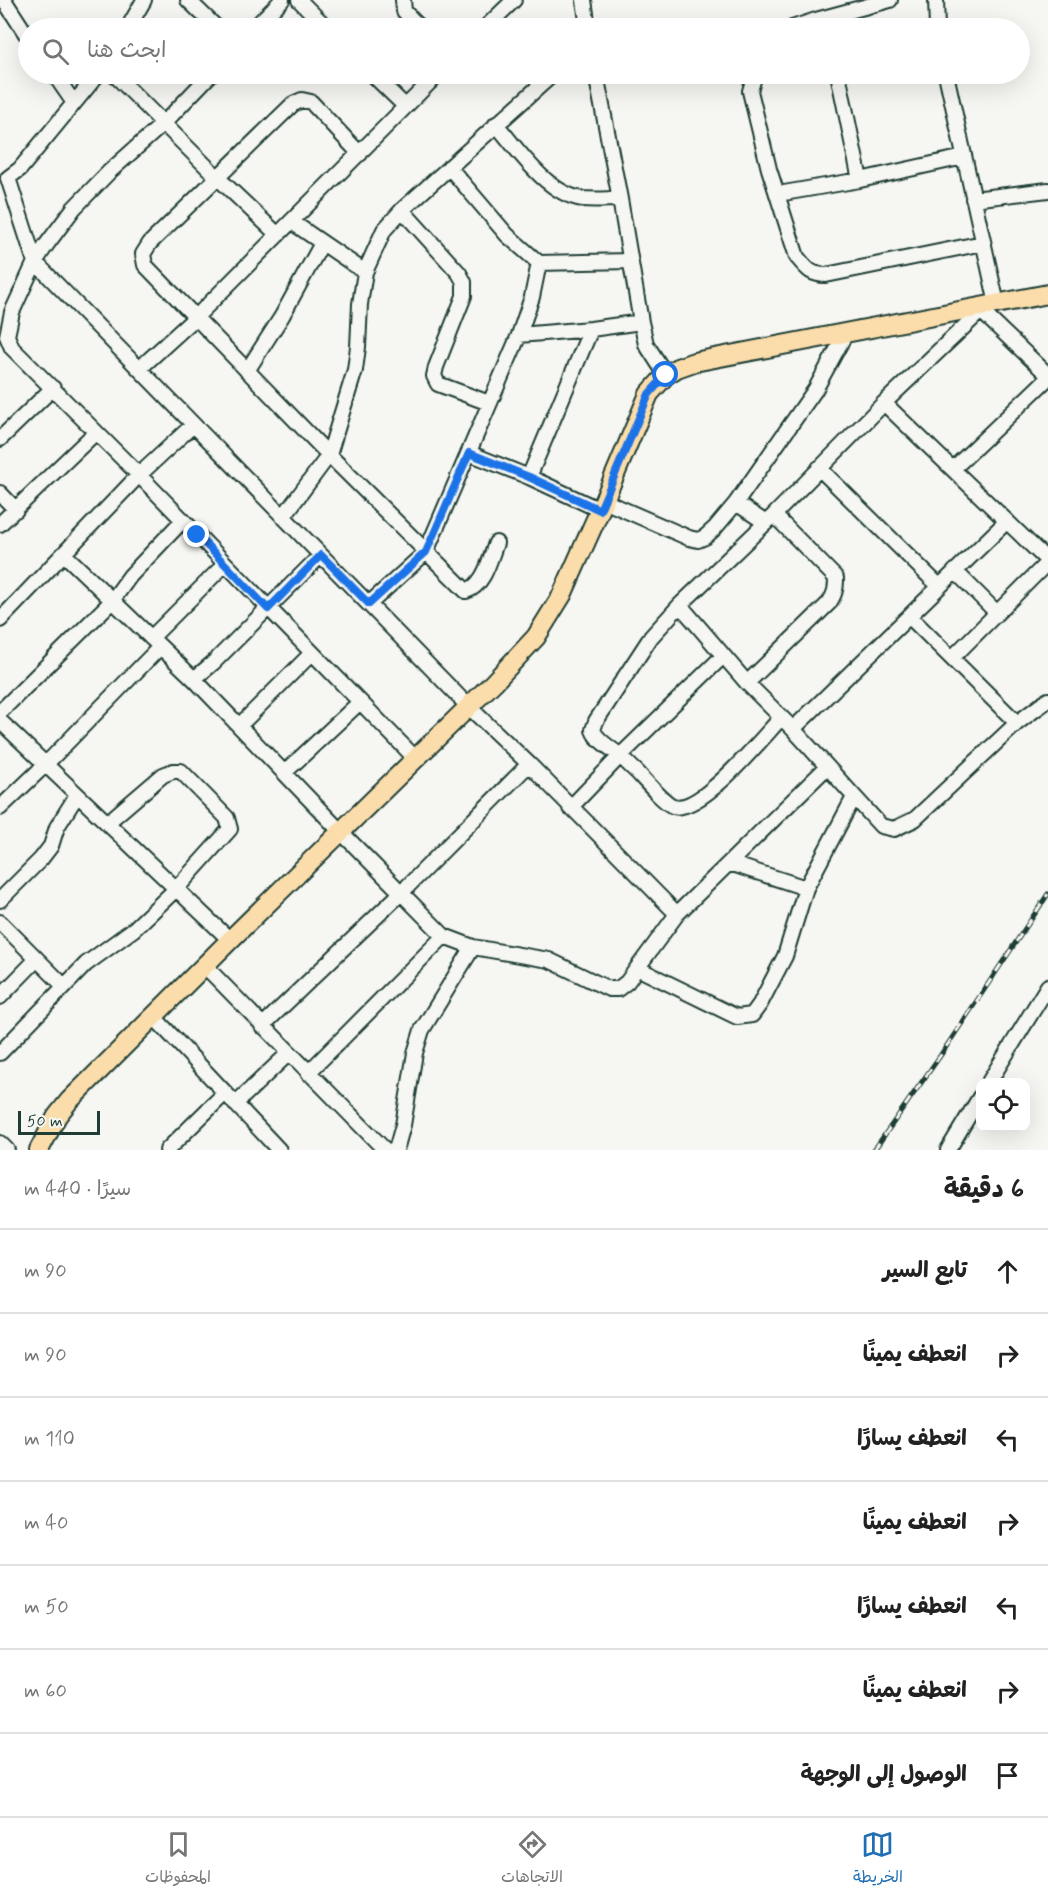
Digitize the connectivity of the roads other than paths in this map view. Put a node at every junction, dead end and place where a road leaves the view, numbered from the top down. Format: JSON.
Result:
{"nodes":[{"id":1,"x":4,"y":0,"type":"edge"},
{"id":2,"x":144,"y":0,"type":"edge"},
{"id":3,"x":188,"y":0,"type":"edge"},
{"id":4,"x":282,"y":0,"type":"edge"},
{"id":5,"x":299,"y":0,"type":"edge"},
{"id":6,"x":403,"y":0,"type":"edge"},
{"id":7,"x":514,"y":0,"type":"edge"},
{"id":8,"x":584,"y":0,"type":"edge"},
{"id":9,"x":890,"y":0,"type":"edge"},
{"id":10,"x":936,"y":0,"type":"edge"},
{"id":11,"x":134,"y":18,"type":"edge"},
{"id":12,"x":207,"y":18,"type":"edge"},
{"id":13,"x":264,"y":18,"type":"edge"},
{"id":14,"x":317,"y":18,"type":"edge"},
{"id":15,"x":411,"y":18,"type":"edge"},
{"id":16,"x":495,"y":18,"type":"edge"},
{"id":17,"x":587,"y":18,"type":"edge"},
{"id":18,"x":841,"y":18,"type":"edge"},
{"id":19,"x":937,"y":18,"type":"edge"},
{"id":20,"x":18,"y":22,"type":"edge"},
{"id":21,"x":61,"y":84,"type":"edge"},
{"id":22,"x":90,"y":84,"type":"edge"},
{"id":23,"x":124,"y":84,"type":"edge"},
{"id":24,"x":201,"y":84,"type":"edge"},
{"id":25,"x":382,"y":84,"type":"edge"},
{"id":26,"x":428,"y":84,"type":"edge"},
{"id":27,"x":542,"y":84,"type":"edge"},
{"id":28,"x":598,"y":84,"type":"edge"},
{"id":29,"x":752,"y":84,"type":"edge"},
{"id":30,"x":840,"y":84,"type":"edge"},
{"id":31,"x":948,"y":84,"type":"edge"},
{"id":32,"x":74,"y":103,"type":"junction"},
{"id":33,"x":405,"y":106,"type":"junction"},
{"id":34,"x":164,"y":123,"type":"junction"},
{"id":35,"x":496,"y":124,"type":"junction"},
{"id":36,"x":360,"y":154,"type":"junction"},
{"id":37,"x":964,"y":157,"type":"junction"},
{"id":38,"x":449,"y":167,"type":"junction"},
{"id":39,"x":217,"y":177,"type":"junction"},
{"id":40,"x":860,"y":180,"type":"junction"},
{"id":41,"x":4,"y":182,"type":"edge"},
{"id":42,"x":1048,"y":190,"type":"edge"},
{"id":43,"x":778,"y":194,"type":"junction"},
{"id":44,"x":620,"y":199,"type":"junction"},
{"id":45,"x":973,"y":199,"type":"junction"},
{"id":46,"x":402,"y":210,"type":"junction"},
{"id":47,"x":292,"y":222,"type":"junction"},
{"id":48,"x":278,"y":236,"type":"junction"},
{"id":49,"x":322,"y":243,"type":"junction"},
{"id":50,"x":983,"y":243,"type":"junction"},
{"id":51,"x":629,"y":261,"type":"junction"},
{"id":52,"x":35,"y":262,"type":"junction"},
{"id":53,"x":539,"y":263,"type":"junction"},
{"id":54,"x":365,"y":272,"type":"junction"},
{"id":55,"x":1048,"y":294,"type":"edge"},
{"id":56,"x":988,"y":307,"type":"junction"},
{"id":57,"x":195,"y":318,"type":"junction"},
{"id":58,"x":641,"y":322,"type":"junction"},
{"id":59,"x":591,"y":329,"type":"junction"},
{"id":60,"x":846,"y":333,"type":"junction"},
{"id":61,"x":519,"y":335,"type":"junction"},
{"id":62,"x":139,"y":369,"type":"junction"},
{"id":63,"x":247,"y":371,"type":"junction"},
{"id":64,"x":666,"y":375,"type":"junction"},
{"id":65,"x":1048,"y":376,"type":"edge"},
{"id":66,"x":53,"y":388,"type":"junction"},
{"id":67,"x":489,"y":403,"type":"junction"},
{"id":68,"x":884,"y":403,"type":"junction"},
{"id":69,"x":193,"y":424,"type":"junction"},
{"id":70,"x":96,"y":432,"type":"junction"},
{"id":71,"x":0,"y":439,"type":"edge"},
{"id":72,"x":469,"y":453,"type":"junction"},
{"id":73,"x":329,"y":455,"type":"junction"},
{"id":74,"x":819,"y":468,"type":"junction"},
{"id":75,"x":953,"y":469,"type":"junction"},
{"id":76,"x":139,"y":475,"type":"junction"},
{"id":77,"x":529,"y":477,"type":"junction"},
{"id":78,"x":0,"y":493,"type":"edge"},
{"id":79,"x":736,"y":503,"type":"junction"},
{"id":80,"x":602,"y":505,"type":"junction"},
{"id":81,"x":16,"y":510,"type":"junction"},
{"id":82,"x":283,"y":517,"type":"junction"},
{"id":83,"x":770,"y":519,"type":"junction"},
{"id":84,"x":183,"y":520,"type":"junction"},
{"id":85,"x":1007,"y":521,"type":"junction"},
{"id":86,"x":0,"y":524,"type":"edge"},
{"id":87,"x":496,"y":543,"type":"dead end"},
{"id":88,"x":426,"y":552,"type":"junction"},
{"id":89,"x":64,"y":554,"type":"junction"},
{"id":90,"x":321,"y":555,"type":"junction"},
{"id":91,"x":1048,"y":562,"type":"edge"},
{"id":92,"x":225,"y":564,"type":"junction"},
{"id":93,"x":955,"y":571,"type":"junction"},
{"id":94,"x":939,"y":586,"type":"junction"},
{"id":95,"x":112,"y":601,"type":"junction"},
{"id":96,"x":369,"y":604,"type":"junction"},
{"id":97,"x":680,"y":605,"type":"junction"},
{"id":98,"x":268,"y":609,"type":"junction"},
{"id":99,"x":997,"y":613,"type":"junction"},
{"id":100,"x":909,"y":616,"type":"junction"},
{"id":101,"x":0,"y":620,"type":"edge"},
{"id":102,"x":155,"y":643,"type":"junction"},
{"id":103,"x":312,"y":653,"type":"junction"},
{"id":104,"x":723,"y":656,"type":"junction"},
{"id":105,"x":952,"y":658,"type":"junction"},
{"id":106,"x":194,"y":679,"type":"junction"},
{"id":107,"x":747,"y":683,"type":"junction"},
{"id":108,"x":1048,"y":700,"type":"edge"},
{"id":109,"x":360,"y":702,"type":"junction"},
{"id":110,"x":469,"y":707,"type":"junction"},
{"id":111,"x":0,"y":712,"type":"edge"},
{"id":112,"x":781,"y":718,"type":"junction"},
{"id":113,"x":0,"y":721,"type":"edge"},
{"id":114,"x":1017,"y":723,"type":"junction"},
{"id":115,"x":239,"y":726,"type":"junction"},
{"id":116,"x":793,"y":729,"type":"junction"},
{"id":117,"x":620,"y":756,"type":"junction"},
{"id":118,"x":415,"y":758,"type":"junction"},
{"id":119,"x":529,"y":764,"type":"junction"},
{"id":120,"x":45,"y":765,"type":"junction"},
{"id":121,"x":827,"y":767,"type":"junction"},
{"id":122,"x":284,"y":774,"type":"junction"},
{"id":123,"x":77,"y":795,"type":"junction"},
{"id":124,"x":854,"y":797,"type":"junction"},
{"id":125,"x":0,"y":808,"type":"edge"},
{"id":126,"x":570,"y":808,"type":"junction"},
{"id":127,"x":107,"y":823,"type":"junction"},
{"id":128,"x":341,"y":832,"type":"junction"},
{"id":129,"x":729,"y":863,"type":"junction"},
{"id":130,"x":177,"y":888,"type":"junction"},
{"id":131,"x":806,"y":888,"type":"junction"},
{"id":132,"x":401,"y":893,"type":"junction"},
{"id":133,"x":0,"y":900,"type":"edge"},
{"id":134,"x":677,"y":914,"type":"junction"},
{"id":135,"x":0,"y":922,"type":"edge"},
{"id":136,"x":444,"y":936,"type":"junction"},
{"id":137,"x":230,"y":940,"type":"junction"},
{"id":138,"x":473,"y":947,"type":"junction"},
{"id":139,"x":37,"y":959,"type":"junction"},
{"id":140,"x":205,"y":966,"type":"junction"},
{"id":141,"x":637,"y":968,"type":"junction"},
{"id":142,"x":64,"y":986,"type":"junction"},
{"id":143,"x":1048,"y":986,"type":"edge"},
{"id":144,"x":0,"y":997,"type":"edge"},
{"id":145,"x":1044,"y":1005,"type":"edge"},
{"id":146,"x":154,"y":1017,"type":"junction"},
{"id":147,"x":262,"y":1026,"type":"junction"},
{"id":148,"x":0,"y":1053,"type":"edge"},
{"id":149,"x":289,"y":1053,"type":"junction"},
{"id":150,"x":308,"y":1073,"type":"junction"},
{"id":151,"x":993,"y":1078,"type":"edge"},
{"id":152,"x":225,"y":1093,"type":"junction"},
{"id":153,"x":235,"y":1104,"type":"junction"},
{"id":154,"x":976,"y":1105,"type":"edge"},
{"id":155,"x":0,"y":1143,"type":"edge"},
{"id":156,"x":269,"y":1147,"type":"edge"},
{"id":157,"x":7,"y":1150,"type":"edge"},
{"id":158,"x":39,"y":1150,"type":"edge"},
{"id":159,"x":167,"y":1150,"type":"edge"},
{"id":160,"x":385,"y":1150,"type":"edge"},
{"id":161,"x":396,"y":1150,"type":"edge"},
{"id":162,"x":948,"y":1150,"type":"edge"}],
"edges":[{"from":1,"to":20,"type":"street"},
{"from":2,"to":11,"type":"street"},
{"from":3,"to":12,"type":"street"},
{"from":4,"to":13,"type":"street"},
{"from":5,"to":14,"type":"street"},
{"from":6,"to":15,"type":"street"},
{"from":7,"to":16,"type":"street"},
{"from":8,"to":17,"type":"street"},
{"from":9,"to":18,"type":"street"},
{"from":10,"to":19,"type":"street"},
{"from":21,"to":32,"type":"street"},
{"from":22,"to":32,"type":"street"},
{"from":23,"to":34,"type":"street"},
{"from":24,"to":34,"type":"street"},
{"from":25,"to":33,"type":"street"},
{"from":26,"to":33,"type":"street"},
{"from":27,"to":35,"type":"street"},
{"from":28,"to":44,"type":"street"},
{"from":29,"to":43,"type":"street"},
{"from":30,"to":40,"type":"street"},
{"from":31,"to":37,"type":"street"},
{"from":32,"to":41,"type":"street"},
{"from":33,"to":36,"type":"street"},
{"from":34,"to":39,"type":"street"},
{"from":34,"to":52,"type":"street"},
{"from":35,"to":38,"type":"street"},
{"from":35,"to":44,"type":"street"},
{"from":36,"to":39,"type":"street"},
{"from":36,"to":47,"type":"street"},
{"from":37,"to":40,"type":"street"},
{"from":37,"to":45,"type":"street"},
{"from":38,"to":46,"type":"street"},
{"from":38,"to":53,"type":"street"},
{"from":39,"to":48,"type":"street"},
{"from":39,"to":57,"type":"street"},
{"from":40,"to":43,"type":"street"},
{"from":41,"to":52,"type":"street"},
{"from":42,"to":45,"type":"street"},
{"from":43,"to":50,"type":"street"},
{"from":44,"to":51,"type":"street"},
{"from":45,"to":50,"type":"street"},
{"from":46,"to":54,"type":"street"},
{"from":46,"to":67,"type":"street"},
{"from":47,"to":48,"type":"street"},
{"from":47,"to":49,"type":"street"},
{"from":48,"to":57,"type":"street"},
{"from":49,"to":54,"type":"street"},
{"from":49,"to":63,"type":"street"},
{"from":50,"to":56,"type":"street"},
{"from":51,"to":53,"type":"street"},
{"from":51,"to":58,"type":"street"},
{"from":52,"to":62,"type":"street"},
{"from":52,"to":66,"type":"street"},
{"from":53,"to":61,"type":"street"},
{"from":54,"to":73,"type":"street"},
{"from":55,"to":56,"type":"main road"},
{"from":56,"to":60,"type":"main road"},
{"from":56,"to":65,"type":"street"},
{"from":56,"to":68,"type":"street"},
{"from":57,"to":62,"type":"street"},
{"from":57,"to":63,"type":"street"},
{"from":58,"to":59,"type":"street"},
{"from":58,"to":64,"type":"street"},
{"from":59,"to":61,"type":"street"},
{"from":59,"to":77,"type":"street"},
{"from":60,"to":64,"type":"main road"},
{"from":60,"to":79,"type":"street"},
{"from":61,"to":67,"type":"street"},
{"from":62,"to":69,"type":"street"},
{"from":63,"to":73,"type":"street"},
{"from":64,"to":80,"type":"main road"},
{"from":65,"to":75,"type":"street"},
{"from":66,"to":70,"type":"street"},
{"from":66,"to":71,"type":"street"},
{"from":67,"to":72,"type":"street"},
{"from":68,"to":74,"type":"street"},
{"from":68,"to":75,"type":"street"},
{"from":69,"to":76,"type":"street"},
{"from":69,"to":82,"type":"street"},
{"from":70,"to":76,"type":"street"},
{"from":70,"to":81,"type":"street"},
{"from":72,"to":77,"type":"street"},
{"from":72,"to":88,"type":"street"},
{"from":73,"to":82,"type":"street"},
{"from":73,"to":88,"type":"street"},
{"from":74,"to":83,"type":"street"},
{"from":74,"to":94,"type":"street"},
{"from":75,"to":85,"type":"street"},
{"from":76,"to":84,"type":"street"},
{"from":76,"to":89,"type":"street"},
{"from":77,"to":80,"type":"street"},
{"from":78,"to":81,"type":"street"},
{"from":79,"to":80,"type":"street"},
{"from":79,"to":83,"type":"street"},
{"from":80,"to":110,"type":"main road"},
{"from":81,"to":86,"type":"street"},
{"from":82,"to":90,"type":"street"},
{"from":83,"to":97,"type":"street"},
{"from":83,"to":107,"type":"street"},
{"from":84,"to":92,"type":"street"},
{"from":84,"to":95,"type":"street"},
{"from":85,"to":91,"type":"street"},
{"from":85,"to":93,"type":"street"},
{"from":87,"to":88,"type":"street"},
{"from":88,"to":96,"type":"street"},
{"from":89,"to":95,"type":"street"},
{"from":89,"to":101,"type":"street"},
{"from":90,"to":96,"type":"street"},
{"from":90,"to":98,"type":"street"},
{"from":91,"to":99,"type":"street"},
{"from":92,"to":98,"type":"street"},
{"from":92,"to":102,"type":"street"},
{"from":93,"to":94,"type":"street"},
{"from":93,"to":99,"type":"street"},
{"from":94,"to":100,"type":"street"},
{"from":95,"to":102,"type":"street"},
{"from":95,"to":111,"type":"street"},
{"from":96,"to":110,"type":"street"},
{"from":97,"to":104,"type":"street"},
{"from":97,"to":117,"type":"street"},
{"from":98,"to":103,"type":"street"},
{"from":98,"to":106,"type":"street"},
{"from":99,"to":105,"type":"street"},
{"from":100,"to":105,"type":"street"},
{"from":100,"to":116,"type":"street"},
{"from":102,"to":106,"type":"street"},
{"from":102,"to":120,"type":"street"},
{"from":103,"to":109,"type":"street"},
{"from":103,"to":115,"type":"street"},
{"from":104,"to":107,"type":"street"},
{"from":104,"to":117,"type":"street"},
{"from":105,"to":114,"type":"street"},
{"from":106,"to":115,"type":"street"},
{"from":107,"to":112,"type":"street"},
{"from":108,"to":114,"type":"street"},
{"from":109,"to":118,"type":"street"},
{"from":109,"to":122,"type":"street"},
{"from":110,"to":118,"type":"main road"},
{"from":110,"to":119,"type":"street"},
{"from":112,"to":116,"type":"street"},
{"from":112,"to":117,"type":"street"},
{"from":113,"to":120,"type":"street"},
{"from":114,"to":124,"type":"street"},
{"from":115,"to":122,"type":"street"},
{"from":116,"to":121,"type":"street"},
{"from":117,"to":126,"type":"street"},
{"from":118,"to":128,"type":"main road"},
{"from":119,"to":126,"type":"street"},
{"from":119,"to":132,"type":"street"},
{"from":120,"to":123,"type":"street"},
{"from":120,"to":125,"type":"street"},
{"from":121,"to":124,"type":"street"},
{"from":121,"to":129,"type":"street"},
{"from":122,"to":128,"type":"street"},
{"from":123,"to":127,"type":"street"},
{"from":123,"to":133,"type":"street"},
{"from":124,"to":131,"type":"street"},
{"from":126,"to":134,"type":"street"},
{"from":127,"to":130,"type":"street"},
{"from":127,"to":130,"type":"street"},
{"from":128,"to":132,"type":"street"},
{"from":128,"to":137,"type":"main road"},
{"from":129,"to":131,"type":"street"},
{"from":129,"to":134,"type":"street"},
{"from":130,"to":137,"type":"street"},
{"from":130,"to":142,"type":"street"},
{"from":131,"to":141,"type":"street"},
{"from":132,"to":136,"type":"street"},
{"from":132,"to":147,"type":"street"},
{"from":134,"to":141,"type":"street"},
{"from":135,"to":139,"type":"street"},
{"from":136,"to":138,"type":"street"},
{"from":136,"to":150,"type":"street"},
{"from":137,"to":140,"type":"main road"},
{"from":138,"to":141,"type":"street"},
{"from":138,"to":161,"type":"street"},
{"from":139,"to":142,"type":"street"},
{"from":139,"to":144,"type":"street"},
{"from":140,"to":146,"type":"main road"},
{"from":140,"to":147,"type":"street"},
{"from":142,"to":148,"type":"street"},
{"from":143,"to":145,"type":"street"},
{"from":145,"to":151,"type":"street"},
{"from":146,"to":152,"type":"street"},
{"from":146,"to":158,"type":"main road"},
{"from":147,"to":149,"type":"street"},
{"from":149,"to":150,"type":"street"},
{"from":149,"to":153,"type":"street"},
{"from":150,"to":160,"type":"street"},
{"from":152,"to":153,"type":"street"},
{"from":152,"to":159,"type":"street"},
{"from":153,"to":156,"type":"street"},
{"from":154,"to":162,"type":"street"},
{"from":155,"to":157,"type":"street"}]}
